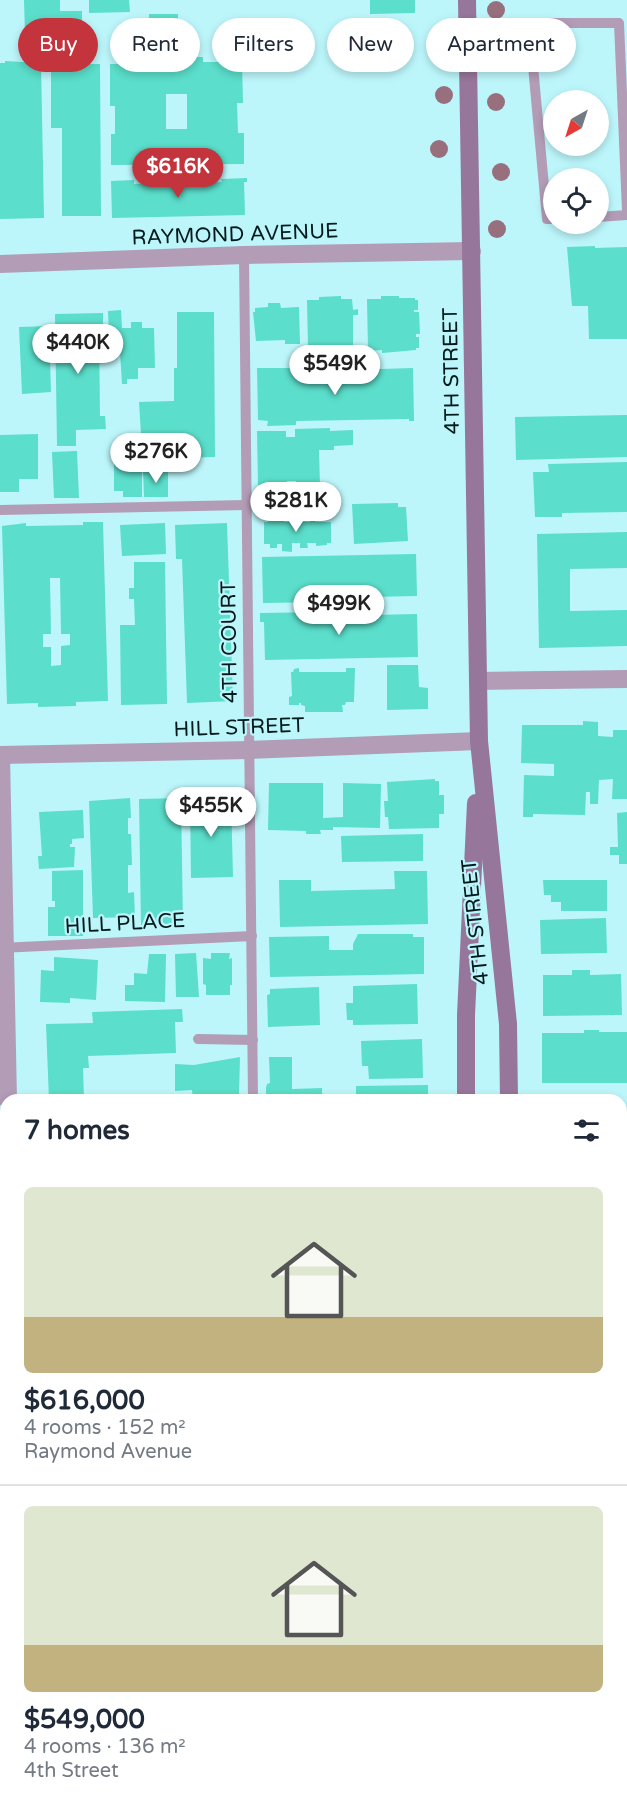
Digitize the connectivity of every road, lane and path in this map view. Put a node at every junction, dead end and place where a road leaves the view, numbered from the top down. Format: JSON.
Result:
{"nodes":[{"id":1,"x":467,"y":0,"type":"edge"},
{"id":2,"x":467,"y":18,"type":"edge"},
{"id":3,"x":576,"y":23,"type":"edge"},
{"id":4,"x":468,"y":72,"type":"edge"},
{"id":5,"x":534,"y":72,"type":"edge"},
{"id":6,"x":543,"y":175,"type":"edge"},
{"id":7,"x":627,"y":213,"type":"edge"},
{"id":8,"x":609,"y":215,"type":"edge"},
{"id":9,"x":472,"y":251,"type":"junction"},
{"id":10,"x":244,"y":255,"type":"junction"},
{"id":11,"x":0,"y":264,"type":"edge"},
{"id":12,"x":246,"y":505,"type":"junction"},
{"id":13,"x":0,"y":510,"type":"edge"},
{"id":14,"x":627,"y":679,"type":"edge"},
{"id":15,"x":478,"y":681,"type":"junction"},
{"id":16,"x":479,"y":741,"type":"junction"},
{"id":17,"x":250,"y":750,"type":"junction"},
{"id":18,"x":1,"y":755,"type":"edge"},
{"id":19,"x":252,"y":936,"type":"junction"},
{"id":20,"x":2,"y":948,"type":"edge"},
{"id":21,"x":198,"y":1039,"type":"dead end"},
{"id":22,"x":253,"y":1040,"type":"junction"},
{"id":23,"x":8,"y":1094,"type":"edge"},
{"id":24,"x":254,"y":1094,"type":"edge"},
{"id":25,"x":466,"y":1094,"type":"edge"},
{"id":26,"x":509,"y":1094,"type":"edge"}],
"edges":[{"from":1,"to":2,"type":"street","name":"4TH STREET"},
{"from":3,"to":7,"type":"lane"},
{"from":4,"to":9,"type":"street","name":"4TH STREET"},
{"from":5,"to":6,"type":"lane"},
{"from":7,"to":8,"type":"lane"},
{"from":9,"to":10,"type":"street","name":"RAYMOND AVENUE"},
{"from":9,"to":15,"type":"street","name":"4TH STREET"},
{"from":10,"to":11,"type":"street","name":"RAYMOND AVENUE"},
{"from":10,"to":12,"type":"lane","name":"4TH COURT"},
{"from":12,"to":13,"type":"lane"},
{"from":12,"to":17,"type":"lane","name":"4TH COURT"},
{"from":14,"to":15,"type":"street"},
{"from":15,"to":16,"type":"street","name":"4TH STREET"},
{"from":16,"to":17,"type":"street","name":"HILL STREET"},
{"from":16,"to":25,"type":"street","name":"4TH STREET"},
{"from":16,"to":26,"type":"street","name":"4TH STREET"},
{"from":17,"to":18,"type":"street","name":"HILL STREET"},
{"from":17,"to":19,"type":"lane","name":"4TH COURT"},
{"from":18,"to":20,"type":"street"},
{"from":19,"to":20,"type":"lane","name":"HILL PLACE"},
{"from":19,"to":22,"type":"lane","name":"4TH COURT"},
{"from":20,"to":23,"type":"street"},
{"from":21,"to":22,"type":"lane"},
{"from":22,"to":24,"type":"lane","name":"4TH COURT"}]}
